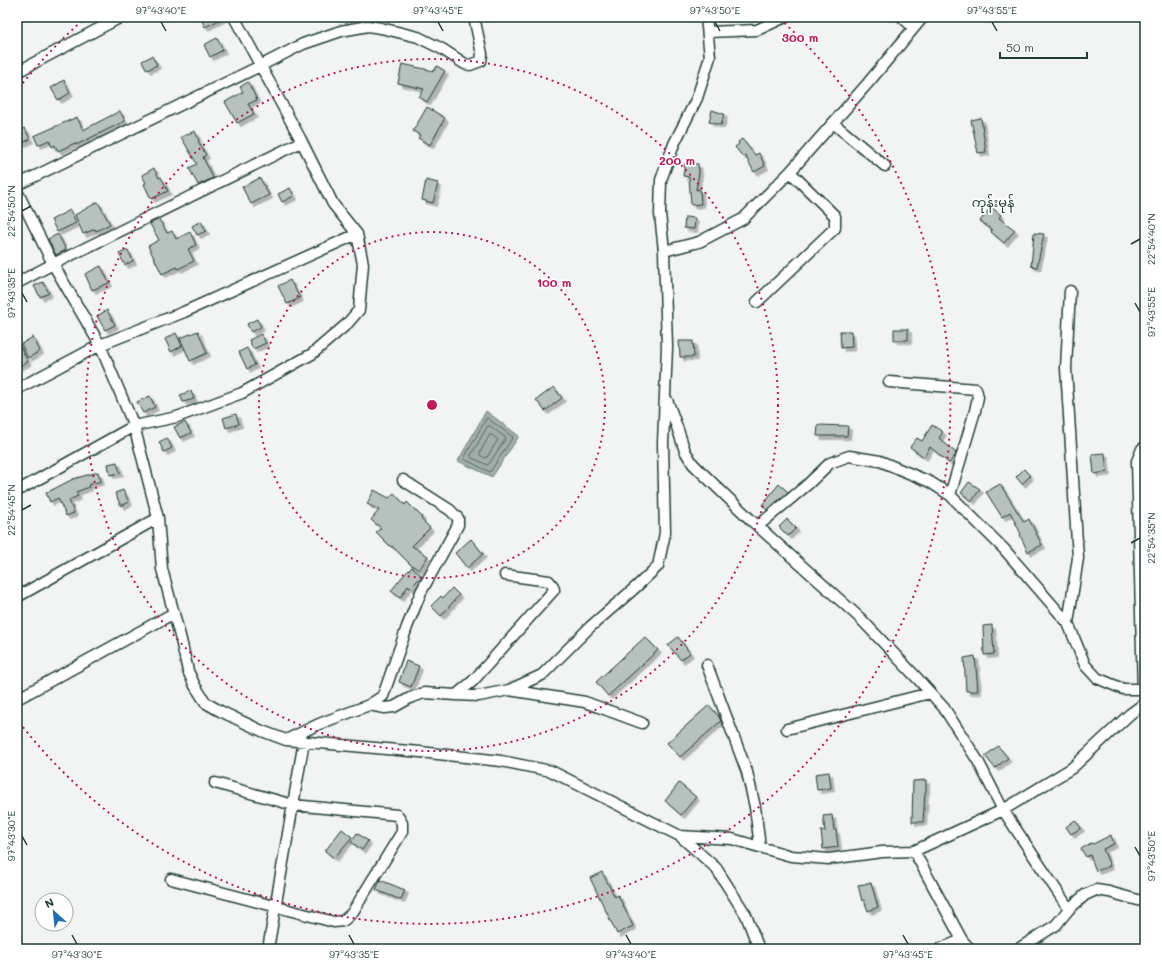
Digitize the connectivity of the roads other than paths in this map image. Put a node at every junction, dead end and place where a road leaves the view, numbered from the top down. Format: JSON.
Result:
{"nodes":[{"id":1,"x":122,"y":17,"type":"edge"},
{"id":2,"x":234,"y":17,"type":"edge"},
{"id":3,"x":474,"y":17,"type":"edge"},
{"id":4,"x":706,"y":17,"type":"edge"},
{"id":5,"x":785,"y":17,"type":"edge"},
{"id":6,"x":902,"y":17,"type":"edge"},
{"id":7,"x":923,"y":17,"type":"edge"},
{"id":8,"x":914,"y":28,"type":"junction"},
{"id":9,"x":708,"y":32,"type":"junction"},
{"id":10,"x":260,"y":66,"type":"junction"},
{"id":11,"x":17,"y":72,"type":"edge"},
{"id":12,"x":833,"y":123,"type":"junction"},
{"id":13,"x":301,"y":142,"type":"junction"},
{"id":14,"x":885,"y":166,"type":"dead end"},
{"id":15,"x":790,"y":172,"type":"junction"},
{"id":16,"x":17,"y":185,"type":"edge"},
{"id":17,"x":17,"y":192,"type":"edge"},
{"id":18,"x":357,"y":234,"type":"junction"},
{"id":19,"x":664,"y":251,"type":"junction"},
{"id":20,"x":53,"y":264,"type":"junction"},
{"id":21,"x":17,"y":283,"type":"edge"},
{"id":22,"x":1070,"y":291,"type":"dead end"},
{"id":23,"x":757,"y":302,"type":"dead end"},
{"id":24,"x":100,"y":346,"type":"junction"},
{"id":25,"x":889,"y":382,"type":"dead end"},
{"id":26,"x":17,"y":389,"type":"edge"},
{"id":27,"x":665,"y":396,"type":"junction"},
{"id":28,"x":134,"y":426,"type":"junction"},
{"id":29,"x":1145,"y":447,"type":"edge"},
{"id":30,"x":403,"y":480,"type":"dead end"},
{"id":31,"x":17,"y":491,"type":"edge"},
{"id":32,"x":950,"y":495,"type":"junction"},
{"id":33,"x":158,"y":518,"type":"junction"},
{"id":34,"x":758,"y":526,"type":"junction"},
{"id":35,"x":505,"y":574,"type":"dead end"},
{"id":36,"x":17,"y":597,"type":"edge"},
{"id":37,"x":174,"y":613,"type":"junction"},
{"id":38,"x":1068,"y":623,"type":"junction"},
{"id":39,"x":707,"y":665,"type":"dead end"},
{"id":40,"x":1144,"y":689,"type":"edge"},
{"id":41,"x":509,"y":690,"type":"junction"},
{"id":42,"x":930,"y":693,"type":"junction"},
{"id":43,"x":456,"y":695,"type":"junction"},
{"id":44,"x":17,"y":699,"type":"edge"},
{"id":45,"x":1145,"y":703,"type":"edge"},
{"id":46,"x":369,"y":705,"type":"junction"},
{"id":47,"x":642,"y":723,"type":"dead end"},
{"id":48,"x":787,"y":729,"type":"dead end"},
{"id":49,"x":286,"y":740,"type":"junction"},
{"id":50,"x":304,"y":741,"type":"junction"},
{"id":51,"x":215,"y":783,"type":"dead end"},
{"id":52,"x":293,"y":805,"type":"junction"},
{"id":53,"x":1003,"y":810,"type":"junction"},
{"id":54,"x":680,"y":836,"type":"junction"},
{"id":55,"x":760,"y":847,"type":"junction"},
{"id":56,"x":914,"y":851,"type":"junction"},
{"id":57,"x":171,"y":879,"type":"dead end"},
{"id":58,"x":1145,"y":902,"type":"edge"},
{"id":59,"x":276,"y":907,"type":"junction"},
{"id":60,"x":1070,"y":909,"type":"junction"},
{"id":61,"x":962,"y":940,"type":"junction"},
{"id":62,"x":268,"y":949,"type":"edge"},
{"id":63,"x":759,"y":949,"type":"edge"},
{"id":64,"x":940,"y":949,"type":"edge"},
{"id":65,"x":970,"y":949,"type":"edge"},
{"id":66,"x":1018,"y":949,"type":"edge"}],
"edges":[{"from":1,"to":11,"type":"street"},
{"from":2,"to":10,"type":"street"},
{"from":3,"to":10,"type":"street"},
{"from":4,"to":9,"type":"street"},
{"from":5,"to":9,"type":"street"},
{"from":6,"to":8,"type":"street"},
{"from":7,"to":8,"type":"street"},
{"from":8,"to":12,"type":"street"},
{"from":9,"to":19,"type":"street"},
{"from":10,"to":13,"type":"street"},
{"from":10,"to":16,"type":"street"},
{"from":12,"to":14,"type":"street"},
{"from":12,"to":15,"type":"street"},
{"from":13,"to":18,"type":"street"},
{"from":13,"to":20,"type":"street"},
{"from":15,"to":19,"type":"street"},
{"from":15,"to":23,"type":"street"},
{"from":17,"to":20,"type":"street"},
{"from":18,"to":24,"type":"street"},
{"from":18,"to":28,"type":"street"},
{"from":19,"to":27,"type":"street"},
{"from":20,"to":21,"type":"street"},
{"from":20,"to":24,"type":"street"},
{"from":22,"to":38,"type":"street"},
{"from":24,"to":26,"type":"street"},
{"from":24,"to":28,"type":"street"},
{"from":25,"to":32,"type":"street"},
{"from":27,"to":34,"type":"street"},
{"from":27,"to":41,"type":"street"},
{"from":28,"to":31,"type":"street"},
{"from":28,"to":33,"type":"street"},
{"from":29,"to":40,"type":"street"},
{"from":30,"to":46,"type":"street"},
{"from":32,"to":34,"type":"street"},
{"from":32,"to":38,"type":"street"},
{"from":33,"to":36,"type":"street"},
{"from":33,"to":37,"type":"street"},
{"from":34,"to":42,"type":"street"},
{"from":35,"to":43,"type":"street"},
{"from":37,"to":44,"type":"street"},
{"from":37,"to":49,"type":"street"},
{"from":38,"to":40,"type":"street"},
{"from":39,"to":55,"type":"street"},
{"from":41,"to":43,"type":"street"},
{"from":41,"to":47,"type":"street"},
{"from":42,"to":48,"type":"street"},
{"from":42,"to":53,"type":"street"},
{"from":43,"to":46,"type":"street"},
{"from":45,"to":53,"type":"street"},
{"from":46,"to":49,"type":"street"},
{"from":49,"to":50,"type":"street"},
{"from":50,"to":52,"type":"street"},
{"from":50,"to":54,"type":"street"},
{"from":51,"to":52,"type":"street"},
{"from":52,"to":59,"type":"street"},
{"from":52,"to":59,"type":"street"},
{"from":53,"to":56,"type":"street"},
{"from":53,"to":60,"type":"street"},
{"from":54,"to":55,"type":"street"},
{"from":54,"to":63,"type":"street"},
{"from":55,"to":56,"type":"street"},
{"from":56,"to":61,"type":"street"},
{"from":57,"to":59,"type":"street"},
{"from":58,"to":60,"type":"street"},
{"from":59,"to":62,"type":"street"},
{"from":60,"to":66,"type":"street"},
{"from":61,"to":64,"type":"street"},
{"from":61,"to":65,"type":"street"}]}
